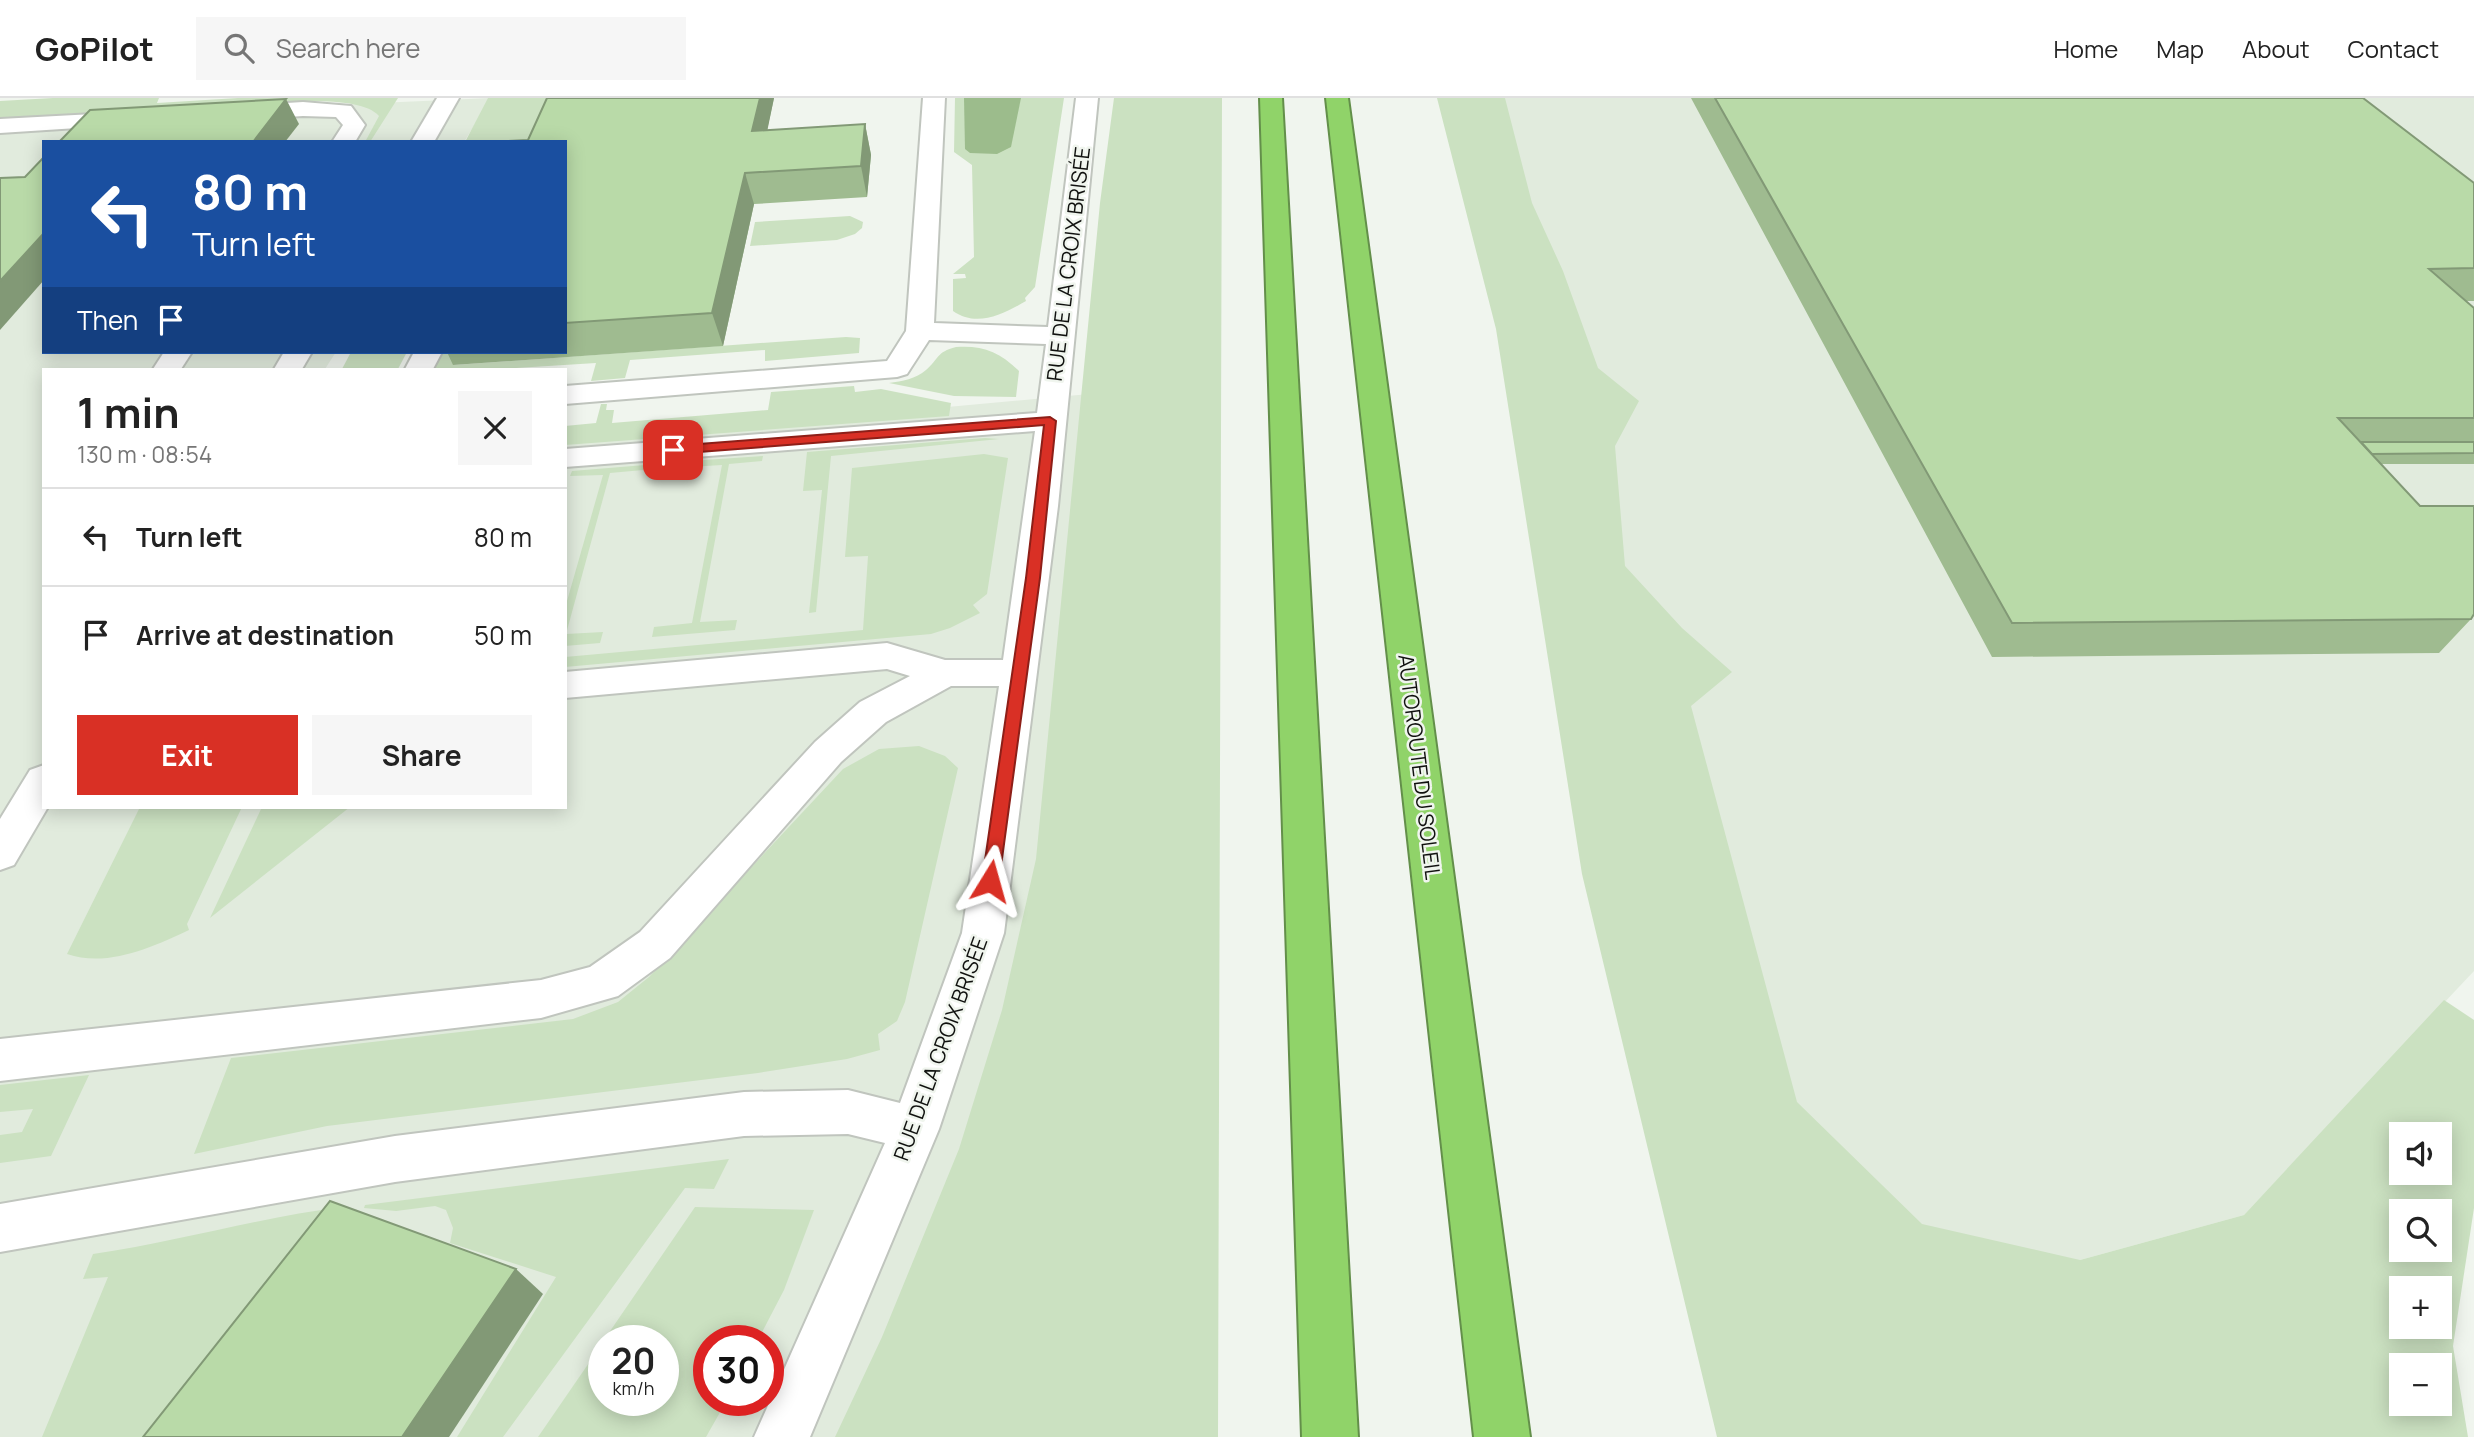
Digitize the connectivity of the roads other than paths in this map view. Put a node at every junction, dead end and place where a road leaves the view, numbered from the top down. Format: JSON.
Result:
{"nodes":[{"id":1,"x":448,"y":98,"type":"edge"},
{"id":2,"x":934,"y":98,"type":"edge"},
{"id":3,"x":1087,"y":98,"type":"edge"},
{"id":4,"x":1271,"y":98,"type":"edge"},
{"id":5,"x":1337,"y":98,"type":"edge"},
{"id":6,"x":220,"y":114,"type":"edge"},
{"id":7,"x":151,"y":118,"type":"edge"},
{"id":8,"x":0,"y":126,"type":"edge"},
{"id":9,"x":344,"y":140,"type":"edge"},
{"id":10,"x":423,"y":140,"type":"edge"},
{"id":11,"x":920,"y":331,"type":"junction"},
{"id":12,"x":1062,"y":336,"type":"junction"},
{"id":13,"x":567,"y":395,"type":"edge"},
{"id":14,"x":1050,"y":421,"type":"junction"},
{"id":15,"x":567,"y":458,"type":"edge"},
{"id":16,"x":945,"y":673,"type":"junction"},
{"id":17,"x":1020,"y":673,"type":"junction"},
{"id":18,"x":567,"y":685,"type":"edge"},
{"id":19,"x":42,"y":783,"type":"edge"},
{"id":20,"x":0,"y":854,"type":"edge"},
{"id":21,"x":0,"y":1060,"type":"edge"},
{"id":22,"x":915,"y":1129,"type":"junction"},
{"id":23,"x":0,"y":1228,"type":"edge"},
{"id":24,"x":782,"y":1437,"type":"edge"},
{"id":25,"x":1330,"y":1437,"type":"edge"},
{"id":26,"x":1502,"y":1437,"type":"edge"}],
"edges":[{"from":1,"to":10,"type":"street"},
{"from":2,"to":11,"type":"street"},
{"from":3,"to":12,"type":"street","name":"RUE DE LA CROIX BRISÉE"},
{"from":4,"to":25,"type":"highway"},
{"from":5,"to":26,"type":"highway","name":"AUTOROUTE DU SOLEIL"},
{"from":6,"to":9,"type":"street"},
{"from":7,"to":8,"type":"street"},
{"from":11,"to":12,"type":"street"},
{"from":11,"to":13,"type":"street"},
{"from":12,"to":14,"type":"street","name":"RUE DE LA CROIX BRISÉE"},
{"from":14,"to":15,"type":"street"},
{"from":14,"to":17,"type":"street","name":"RUE DE LA CROIX BRISÉE"},
{"from":16,"to":17,"type":"street"},
{"from":16,"to":18,"type":"street"},
{"from":16,"to":21,"type":"street"},
{"from":17,"to":22,"type":"street","name":"RUE DE LA CROIX BRISÉE"},
{"from":19,"to":20,"type":"street"},
{"from":22,"to":23,"type":"street"},
{"from":22,"to":24,"type":"street","name":"RUE DE LA CROIX BRISÉE"}]}
